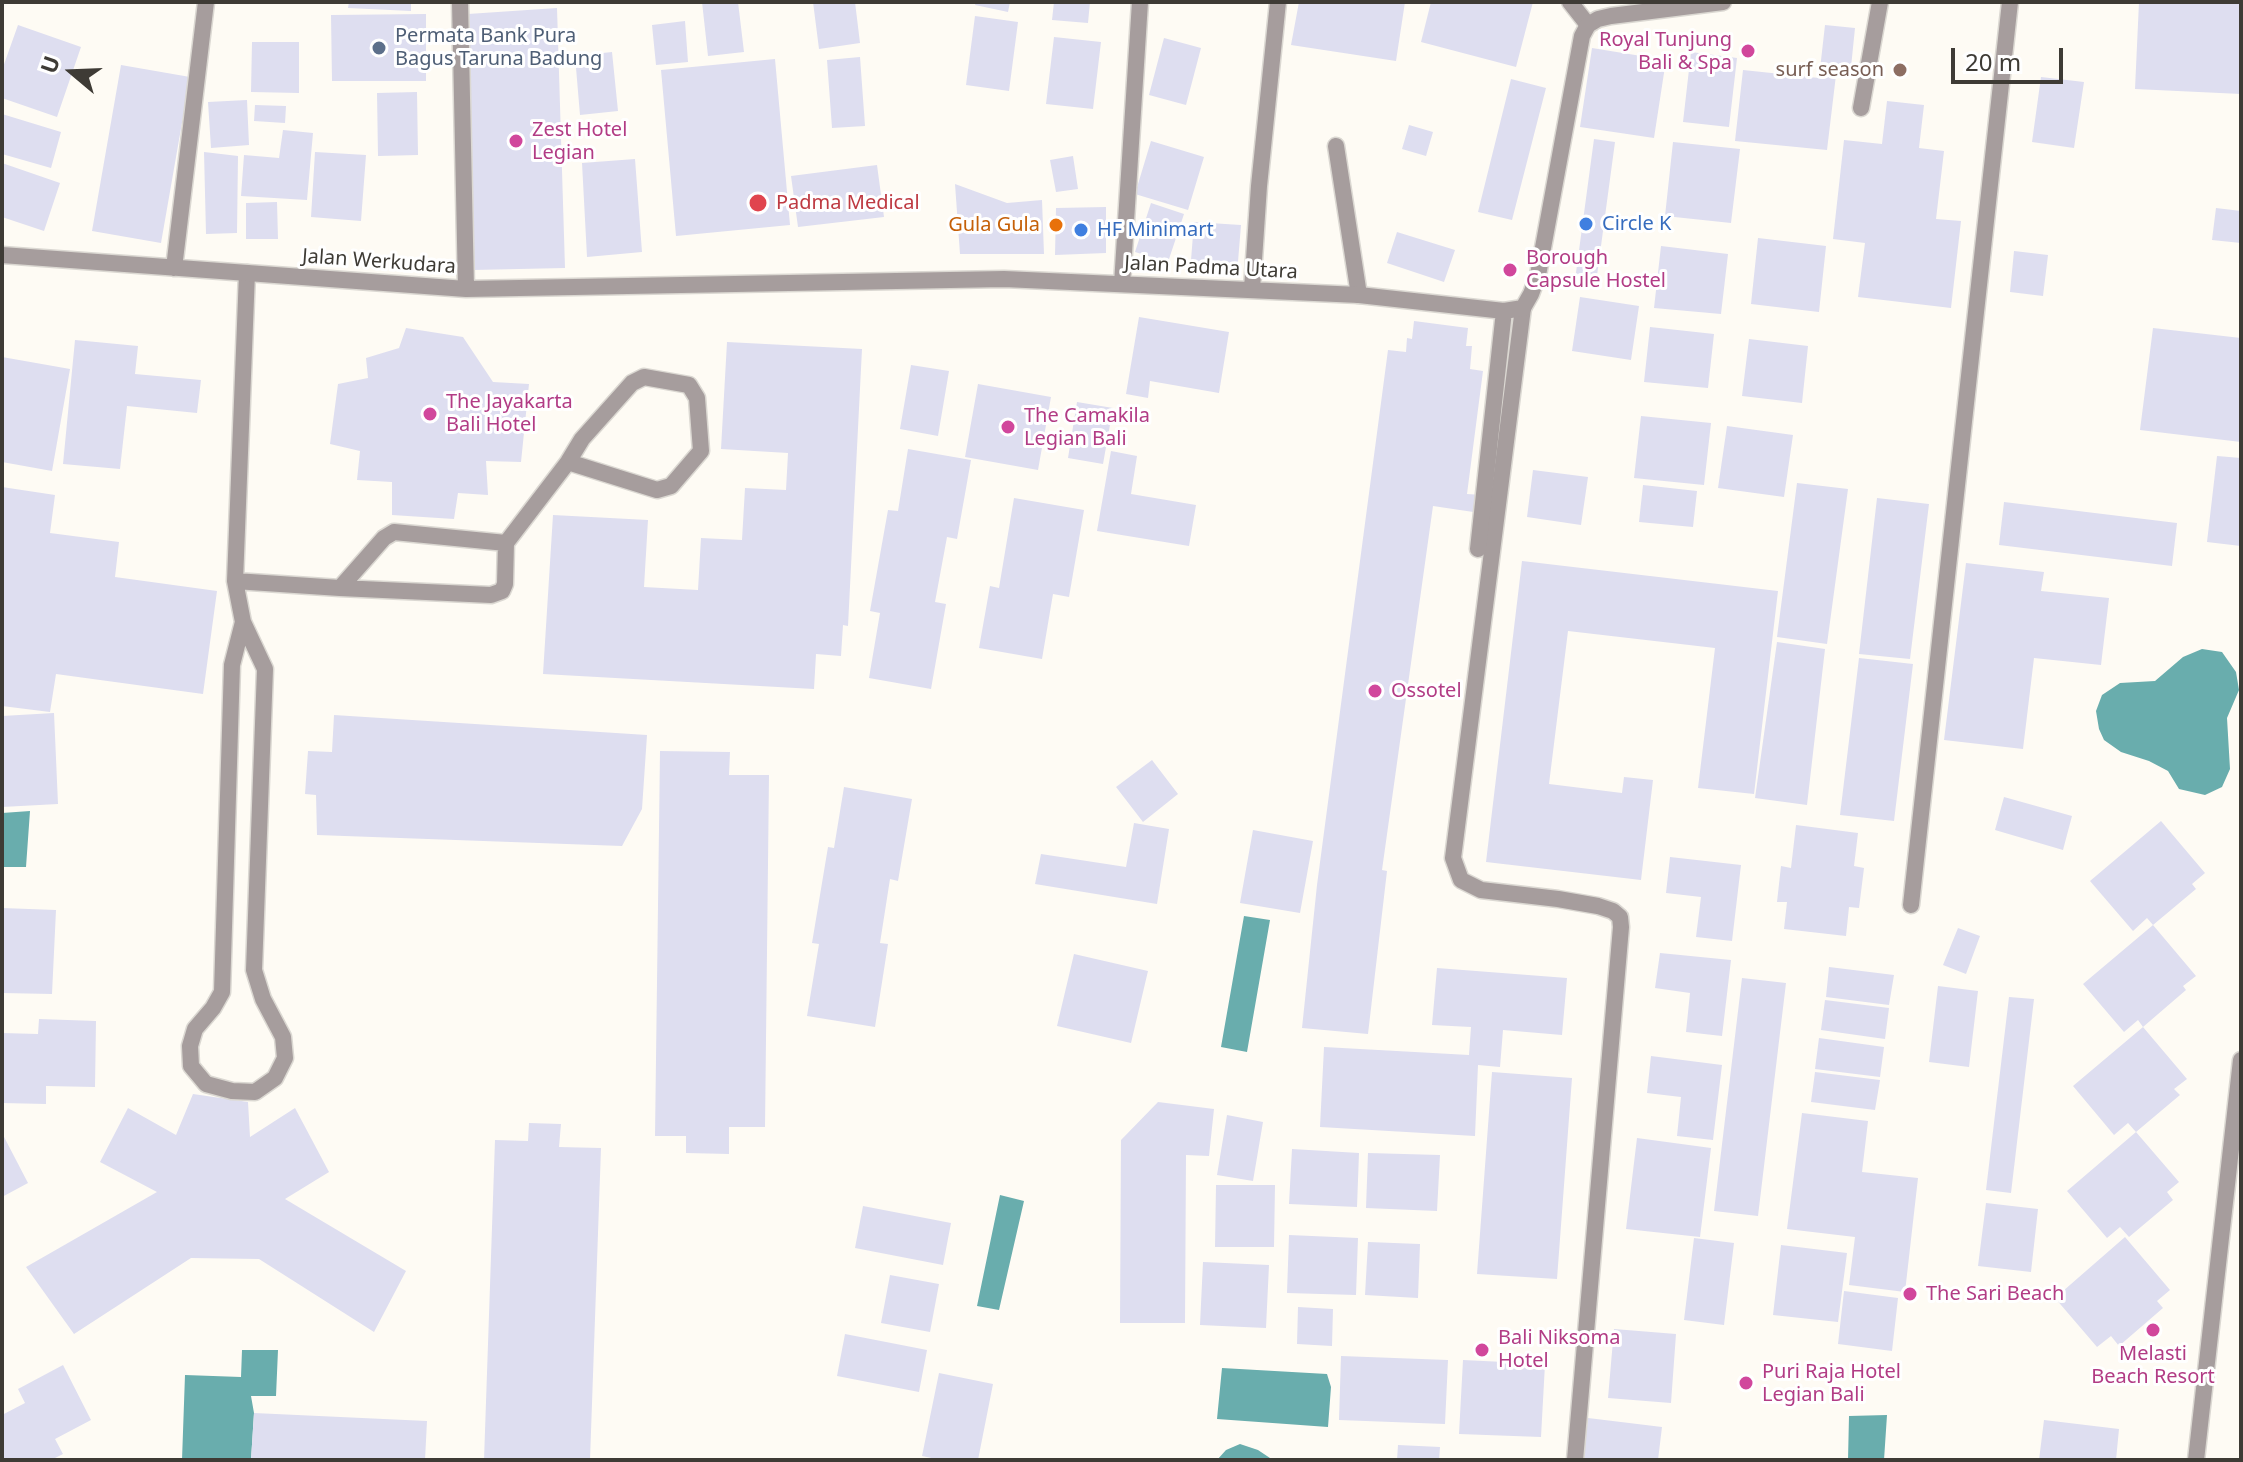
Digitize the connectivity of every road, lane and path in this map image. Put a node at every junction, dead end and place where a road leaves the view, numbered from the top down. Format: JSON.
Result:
{"nodes":[{"id":1,"x":206,"y":2,"type":"edge"},
{"id":2,"x":460,"y":2,"type":"edge"},
{"id":3,"x":1140,"y":2,"type":"edge"},
{"id":4,"x":1278,"y":2,"type":"edge"},
{"id":5,"x":1570,"y":2,"type":"edge"},
{"id":6,"x":1723,"y":2,"type":"edge"},
{"id":7,"x":1880,"y":2,"type":"edge"},
{"id":8,"x":2010,"y":2,"type":"edge"},
{"id":9,"x":1588,"y":25,"type":"junction"},
{"id":10,"x":1861,"y":108,"type":"dead end"},
{"id":11,"x":1336,"y":146,"type":"dead end"},
{"id":12,"x":2,"y":255,"type":"edge"},
{"id":13,"x":174,"y":268,"type":"junction"},
{"id":14,"x":247,"y":273,"type":"junction"},
{"id":15,"x":1122,"y":284,"type":"junction"},
{"id":16,"x":466,"y":289,"type":"junction"},
{"id":17,"x":1252,"y":289,"type":"junction"},
{"id":18,"x":1359,"y":295,"type":"junction"},
{"id":19,"x":1523,"y":308,"type":"junction"},
{"id":20,"x":1504,"y":311,"type":"junction"},
{"id":21,"x":568,"y":462,"type":"junction"},
{"id":22,"x":506,"y":543,"type":"junction"},
{"id":23,"x":1478,"y":549,"type":"dead end"},
{"id":24,"x":235,"y":581,"type":"junction"},
{"id":25,"x":340,"y":588,"type":"junction"},
{"id":26,"x":243,"y":622,"type":"junction"},
{"id":27,"x":1911,"y":905,"type":"dead end"},
{"id":28,"x":2241,"y":1060,"type":"edge"},
{"id":29,"x":1575,"y":1460,"type":"edge"},
{"id":30,"x":2196,"y":1460,"type":"edge"}],
"edges":[{"from":1,"to":13,"type":"street"},
{"from":2,"to":16,"type":"street","name":"Jalan Werkudara"},
{"from":3,"to":15,"type":"street"},
{"from":4,"to":17,"type":"street"},
{"from":5,"to":9,"type":"street"},
{"from":6,"to":9,"type":"street"},
{"from":7,"to":10,"type":"street"},
{"from":8,"to":27,"type":"street"},
{"from":9,"to":19,"type":"street"},
{"from":11,"to":18,"type":"street"},
{"from":12,"to":13,"type":"street","name":"Jalan Werkudara"},
{"from":13,"to":14,"type":"street","name":"Jalan Werkudara"},
{"from":14,"to":16,"type":"street","name":"Jalan Werkudara"},
{"from":14,"to":24,"type":"street"},
{"from":15,"to":16,"type":"street","name":"Jalan Padma Utara"},
{"from":15,"to":17,"type":"street","name":"Jalan Padma Utara"},
{"from":17,"to":18,"type":"street","name":"Jalan Padma Utara"},
{"from":18,"to":20,"type":"street","name":"Jalan Padma Utara"},
{"from":19,"to":20,"type":"street","name":"Jalan Padma Utara"},
{"from":19,"to":29,"type":"street"},
{"from":20,"to":23,"type":"street"},
{"from":21,"to":21,"type":"street"},
{"from":21,"to":22,"type":"street"},
{"from":22,"to":25,"type":"street"},
{"from":22,"to":25,"type":"street"},
{"from":24,"to":25,"type":"street"},
{"from":24,"to":26,"type":"street"},
{"from":26,"to":26,"type":"street"},
{"from":28,"to":30,"type":"street"}]}
